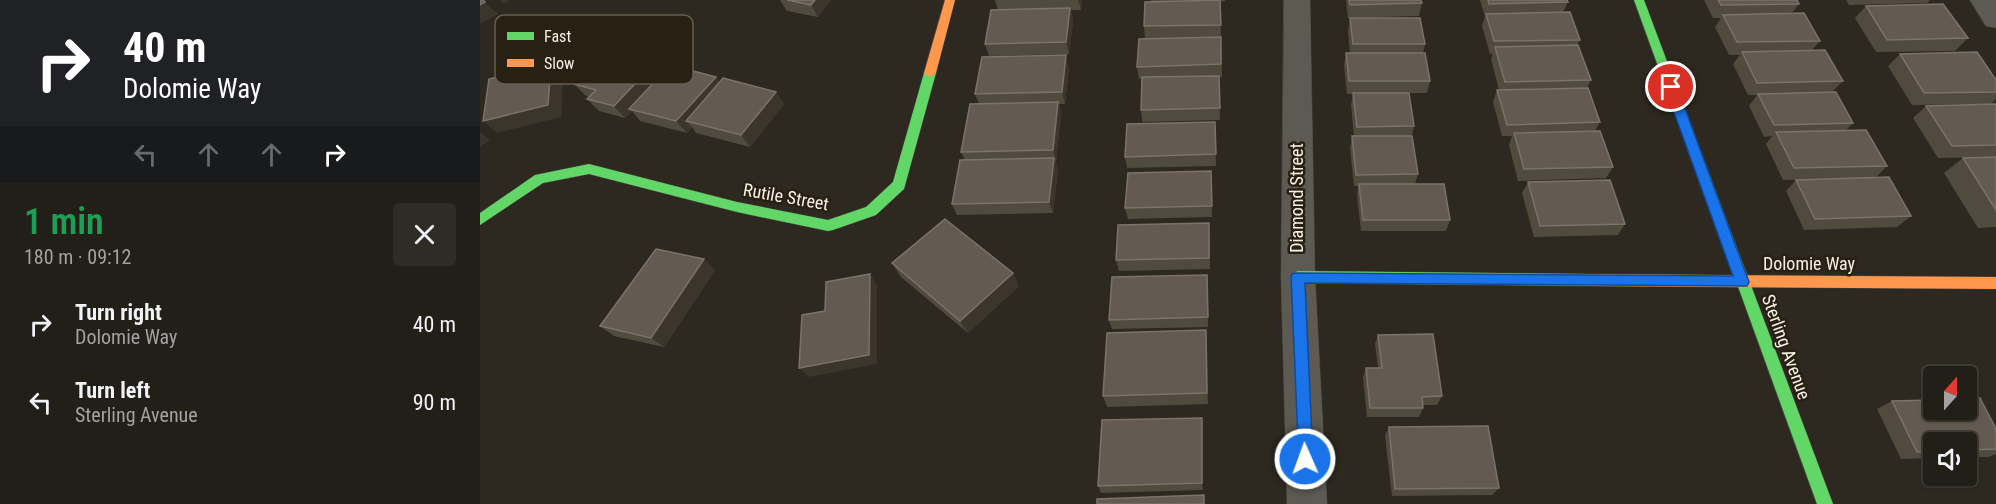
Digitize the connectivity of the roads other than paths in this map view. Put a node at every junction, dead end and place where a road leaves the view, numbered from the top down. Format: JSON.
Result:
{"nodes":[{"id":1,"x":950,"y":0,"type":"edge"},
{"id":2,"x":1297,"y":0,"type":"edge"},
{"id":3,"x":1639,"y":0,"type":"edge"},
{"id":4,"x":1983,"y":0,"type":"edge"},
{"id":5,"x":1996,"y":19,"type":"edge"},
{"id":6,"x":480,"y":220,"type":"edge"},
{"id":7,"x":1298,"y":277,"type":"junction"},
{"id":8,"x":1742,"y":282,"type":"junction"},
{"id":9,"x":1996,"y":283,"type":"edge"},
{"id":10,"x":1307,"y":504,"type":"edge"},
{"id":11,"x":1825,"y":504,"type":"edge"}],
"edges":[{"from":1,"to":6,"type":"street","name":"Rutile Street"},
{"from":2,"to":7,"type":"street","name":"Diamond Street"},
{"from":3,"to":8,"type":"street","name":"Sterling Avenue"},
{"from":4,"to":5,"type":"street"},
{"from":7,"to":8,"type":"street","name":"Dolomie Way"},
{"from":7,"to":10,"type":"street","name":"Diamond Street"},
{"from":8,"to":9,"type":"street","name":"Dolomie Way"},
{"from":8,"to":11,"type":"street","name":"Sterling Avenue"}]}
